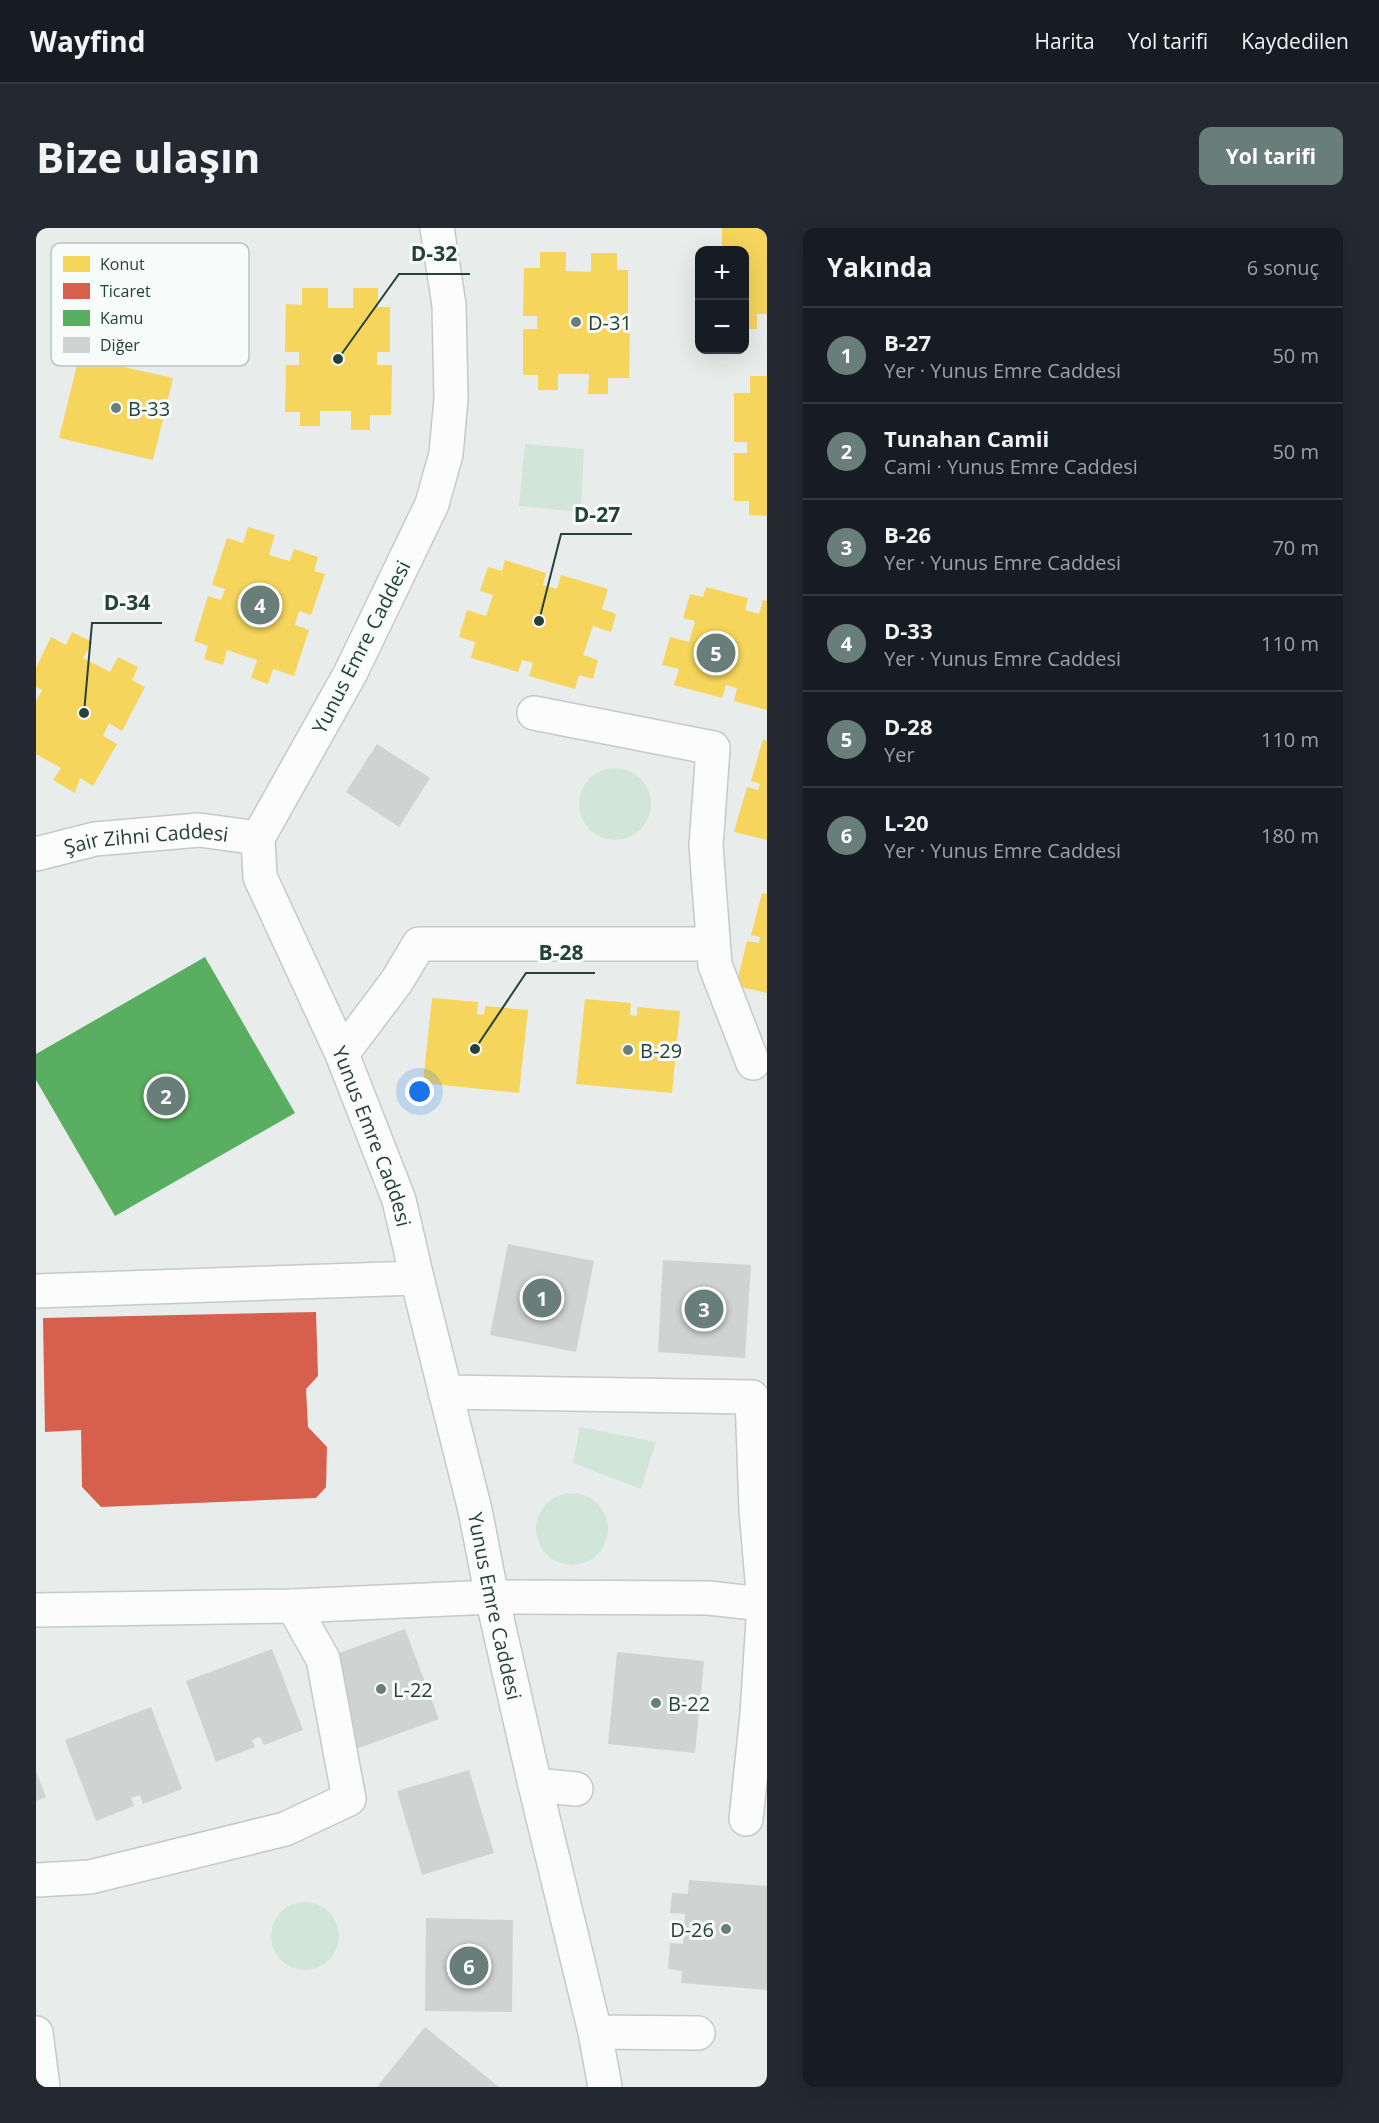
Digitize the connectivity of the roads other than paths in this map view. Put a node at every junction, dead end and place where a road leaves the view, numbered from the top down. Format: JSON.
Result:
{"nodes":[{"id":1,"x":437,"y":228,"type":"edge"},
{"id":2,"x":534,"y":713,"type":"dead end"},
{"id":3,"x":258,"y":838,"type":"junction"},
{"id":4,"x":36,"y":854,"type":"edge"},
{"id":5,"x":714,"y":944,"type":"junction"},
{"id":6,"x":342,"y":1054,"type":"junction"},
{"id":7,"x":753,"y":1063,"type":"dead end"},
{"id":8,"x":417,"y":1278,"type":"junction"},
{"id":9,"x":36,"y":1291,"type":"edge"},
{"id":10,"x":445,"y":1392,"type":"junction"},
{"id":11,"x":492,"y":1597,"type":"junction"},
{"id":12,"x":764,"y":1604,"type":"junction"},
{"id":13,"x":293,"y":1606,"type":"junction"},
{"id":14,"x":36,"y":1610,"type":"edge"},
{"id":15,"x":535,"y":1785,"type":"junction"},
{"id":16,"x":576,"y":1789,"type":"dead end"},
{"id":17,"x":746,"y":1819,"type":"dead end"},
{"id":18,"x":36,"y":1880,"type":"edge"},
{"id":19,"x":596,"y":2032,"type":"junction"},
{"id":20,"x":36,"y":2033,"type":"edge"},
{"id":21,"x":698,"y":2033,"type":"dead end"},
{"id":22,"x":43,"y":2087,"type":"edge"},
{"id":23,"x":605,"y":2087,"type":"edge"}],
"edges":[{"from":1,"to":3,"type":"street","name":"Yunus Emre Caddesi"},
{"from":2,"to":5,"type":"street"},
{"from":3,"to":4,"type":"street","name":"Şair Zihni Caddesi"},
{"from":3,"to":6,"type":"street","name":"Yunus Emre Caddesi"},
{"from":5,"to":6,"type":"street"},
{"from":5,"to":7,"type":"street"},
{"from":6,"to":8,"type":"street","name":"Yunus Emre Caddesi"},
{"from":8,"to":9,"type":"street"},
{"from":8,"to":10,"type":"street","name":"Yunus Emre Caddesi"},
{"from":10,"to":11,"type":"street","name":"Yunus Emre Caddesi"},
{"from":10,"to":12,"type":"street"},
{"from":11,"to":12,"type":"street"},
{"from":11,"to":13,"type":"street"},
{"from":11,"to":15,"type":"street","name":"Yunus Emre Caddesi"},
{"from":12,"to":17,"type":"street"},
{"from":13,"to":14,"type":"street"},
{"from":13,"to":18,"type":"street"},
{"from":15,"to":16,"type":"street"},
{"from":15,"to":19,"type":"street","name":"Yunus Emre Caddesi"},
{"from":19,"to":21,"type":"street"},
{"from":19,"to":23,"type":"street","name":"Yunus Emre Caddesi"},
{"from":20,"to":22,"type":"street"}]}
